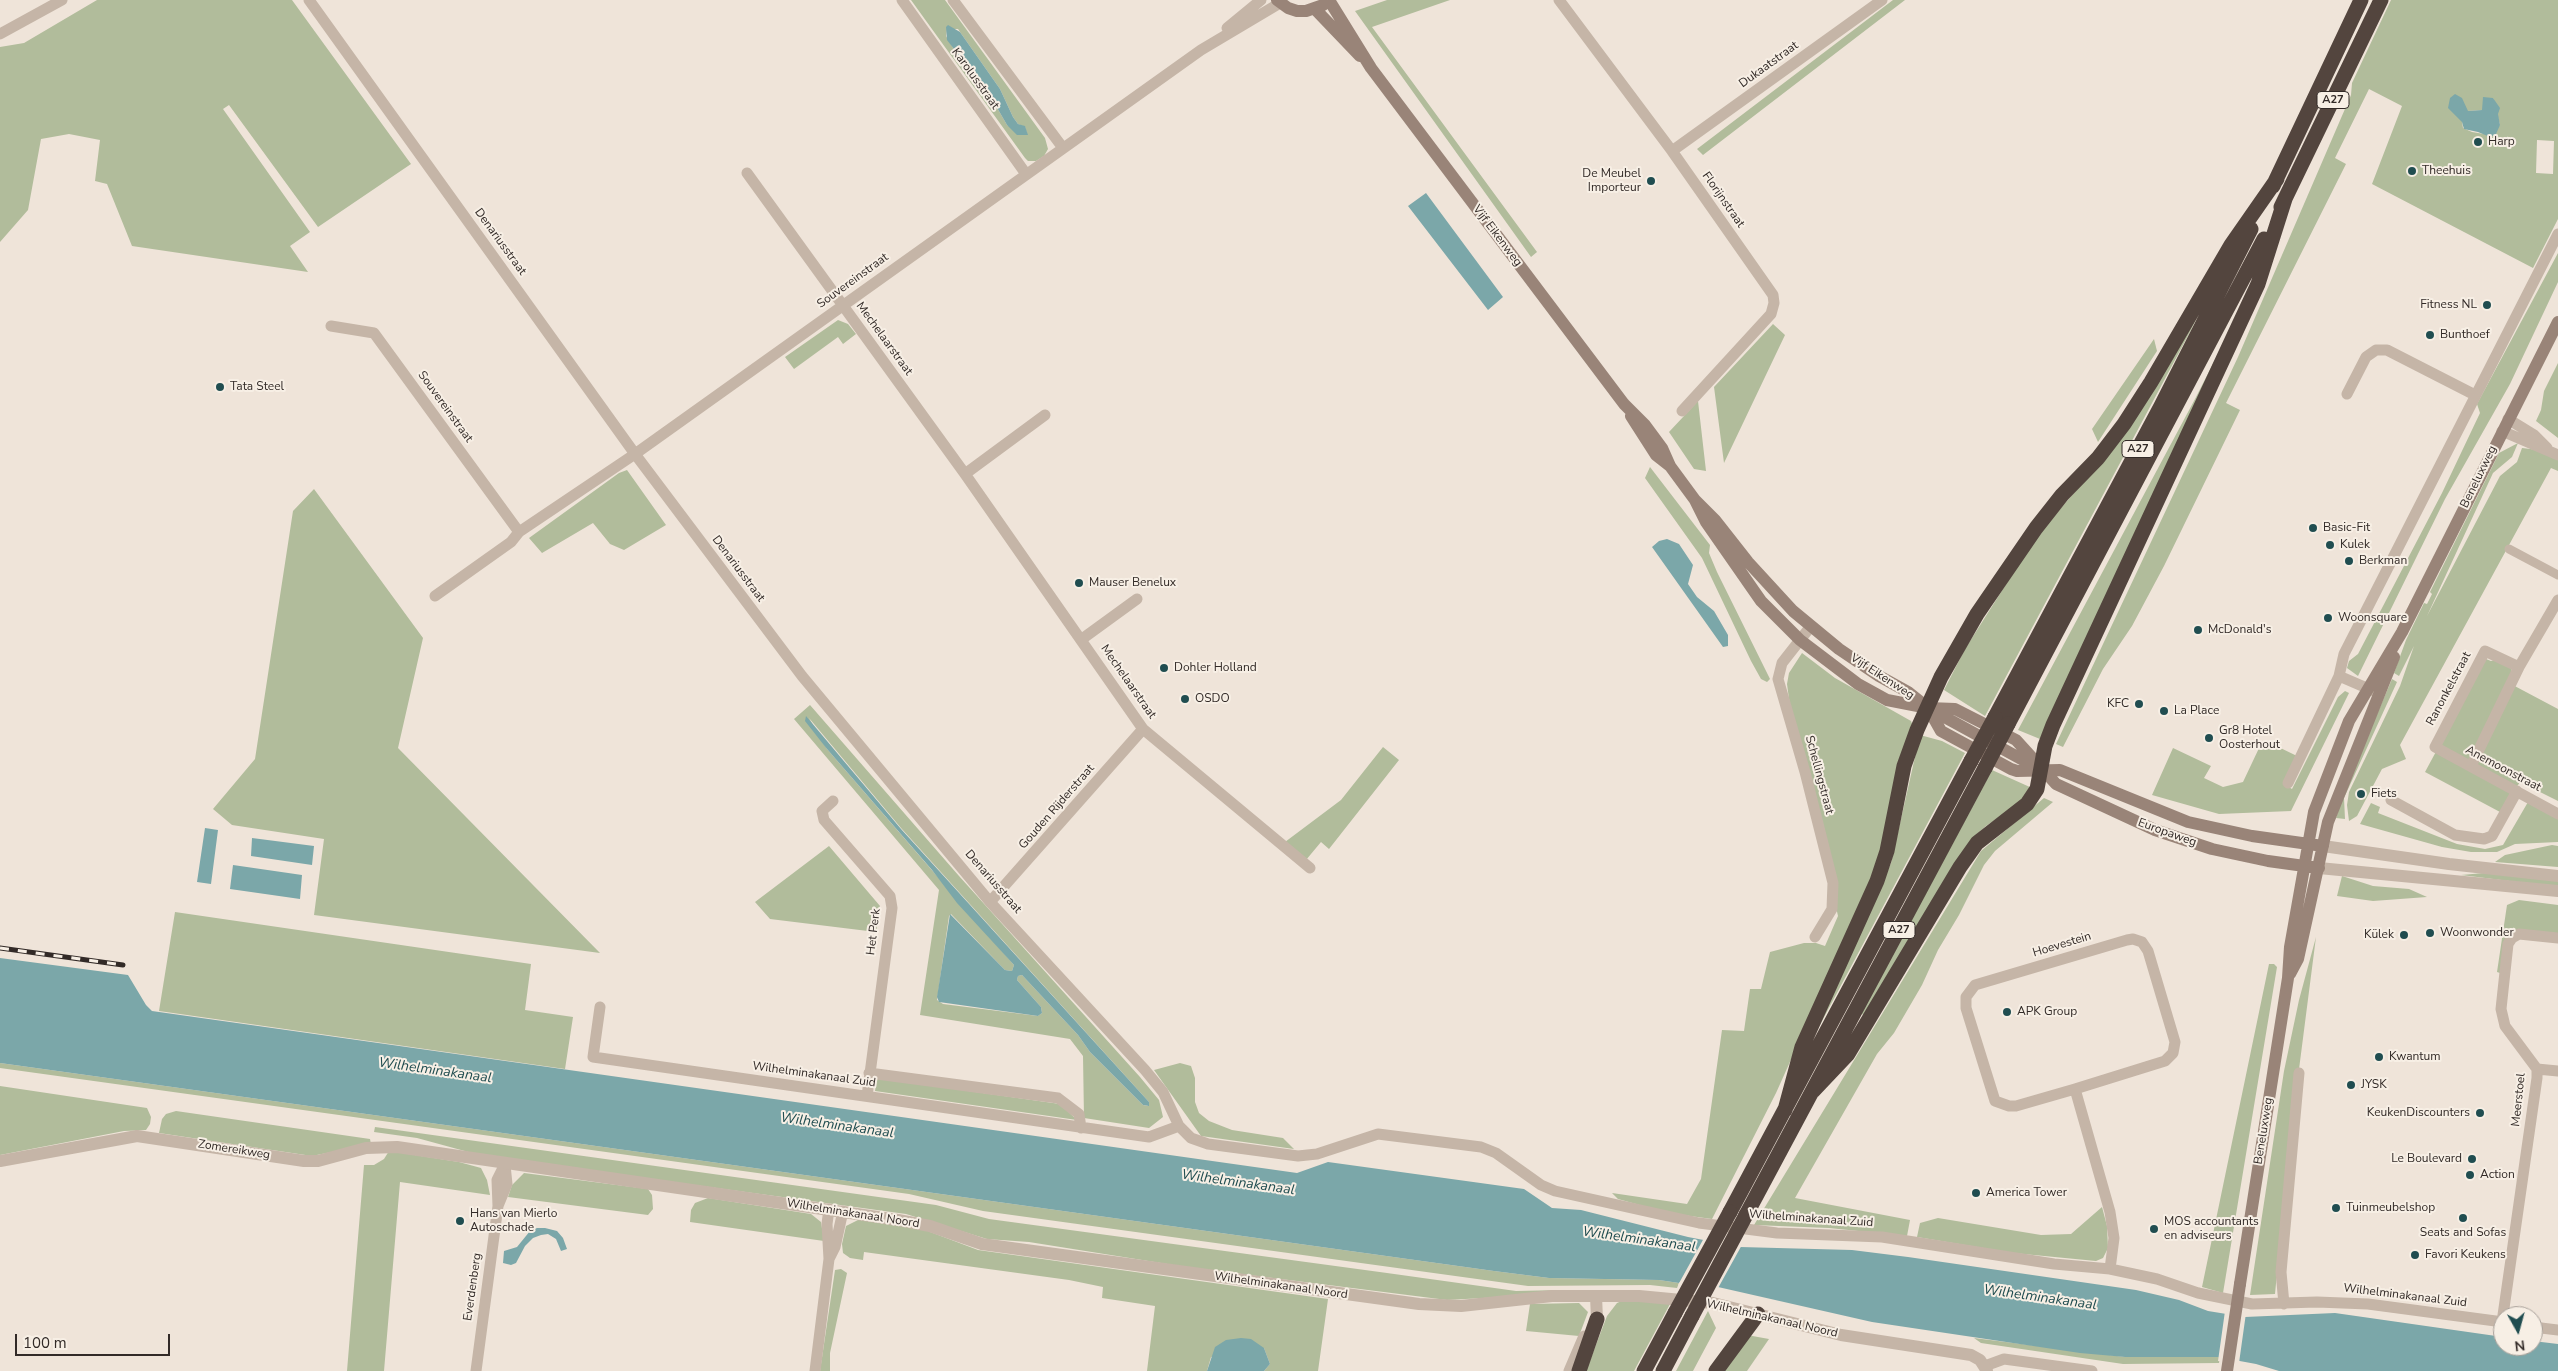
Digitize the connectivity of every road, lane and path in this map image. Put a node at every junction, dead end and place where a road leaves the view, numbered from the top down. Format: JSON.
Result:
{"nodes":[{"id":1,"x":62,"y":0,"type":"edge"},
{"id":2,"x":309,"y":0,"type":"edge"},
{"id":3,"x":902,"y":0,"type":"edge"},
{"id":4,"x":953,"y":0,"type":"edge"},
{"id":5,"x":1261,"y":0,"type":"edge"},
{"id":6,"x":1329,"y":0,"type":"edge"},
{"id":7,"x":1559,"y":0,"type":"edge"},
{"id":8,"x":1882,"y":0,"type":"edge"},
{"id":9,"x":2361,"y":0,"type":"edge"},
{"id":10,"x":2381,"y":0,"type":"edge"},
{"id":11,"x":1278,"y":2,"type":"edge"},
{"id":12,"x":1315,"y":9,"type":"junction"},
{"id":13,"x":0,"y":34,"type":"edge"},
{"id":14,"x":1201,"y":50,"type":"junction"},
{"id":15,"x":1372,"y":68,"type":"junction"},
{"id":16,"x":1063,"y":148,"type":"junction"},
{"id":17,"x":1672,"y":151,"type":"junction"},
{"id":18,"x":747,"y":173,"type":"dead end"},
{"id":19,"x":1026,"y":174,"type":"junction"},
{"id":20,"x":2277,"y":179,"type":"junction"},
{"id":21,"x":2285,"y":199,"type":"junction"},
{"id":22,"x":2558,"y":234,"type":"edge"},
{"id":23,"x":842,"y":305,"type":"junction"},
{"id":24,"x":2558,"y":322,"type":"edge"},
{"id":25,"x":331,"y":326,"type":"dead end"},
{"id":26,"x":2347,"y":394,"type":"dead end"},
{"id":27,"x":2475,"y":395,"type":"junction"},
{"id":28,"x":1682,"y":411,"type":"dead end"},
{"id":29,"x":1045,"y":415,"type":"dead end"},
{"id":30,"x":2508,"y":419,"type":"junction"},
{"id":31,"x":2502,"y":432,"type":"junction"},
{"id":32,"x":2553,"y":452,"type":"edge"},
{"id":33,"x":635,"y":454,"type":"junction"},
{"id":34,"x":965,"y":474,"type":"junction"},
{"id":35,"x":1695,"y":500,"type":"junction"},
{"id":36,"x":519,"y":532,"type":"junction"},
{"id":37,"x":2509,"y":549,"type":"dead end"},
{"id":38,"x":2558,"y":575,"type":"edge"},
{"id":39,"x":435,"y":596,"type":"dead end"},
{"id":40,"x":1137,"y":599,"type":"dead end"},
{"id":41,"x":2557,"y":606,"type":"edge"},
{"id":42,"x":1811,"y":626,"type":"junction"},
{"id":43,"x":1082,"y":639,"type":"junction"},
{"id":44,"x":1800,"y":640,"type":"junction"},
{"id":45,"x":2519,"y":667,"type":"junction"},
{"id":46,"x":2339,"y":676,"type":"junction"},
{"id":47,"x":2374,"y":691,"type":"junction"},
{"id":48,"x":1928,"y":708,"type":"junction"},
{"id":49,"x":1143,"y":729,"type":"junction"},
{"id":50,"x":2435,"y":747,"type":"joint"},
{"id":51,"x":2471,"y":766,"type":"junction"},
{"id":52,"x":2041,"y":770,"type":"junction"},
{"id":53,"x":2288,"y":783,"type":"dead end"},
{"id":54,"x":2517,"y":792,"type":"junction"},
{"id":55,"x":2391,"y":800,"type":"dead end"},
{"id":56,"x":833,"y":801,"type":"dead end"},
{"id":57,"x":2558,"y":814,"type":"edge"},
{"id":58,"x":2308,"y":844,"type":"junction"},
{"id":59,"x":2323,"y":846,"type":"junction"},
{"id":60,"x":2304,"y":866,"type":"junction"},
{"id":61,"x":1310,"y":868,"type":"dead end"},
{"id":62,"x":2319,"y":868,"type":"junction"},
{"id":63,"x":2558,"y":876,"type":"edge"},
{"id":64,"x":2558,"y":891,"type":"edge"},
{"id":65,"x":990,"y":902,"type":"junction"},
{"id":66,"x":1815,"y":937,"type":"dead end"},
{"id":67,"x":2558,"y":938,"type":"edge"},
{"id":68,"x":2288,"y":978,"type":"junction"},
{"id":69,"x":600,"y":1007,"type":"dead end"},
{"id":70,"x":2537,"y":1069,"type":"junction"},
{"id":71,"x":2558,"y":1071,"type":"edge"},
{"id":72,"x":869,"y":1073,"type":"junction"},
{"id":73,"x":2299,"y":1073,"type":"dead end"},
{"id":74,"x":2075,"y":1089,"type":"junction"},
{"id":75,"x":1813,"y":1091,"type":"junction"},
{"id":76,"x":867,"y":1096,"type":"junction"},
{"id":77,"x":1785,"y":1110,"type":"junction"},
{"id":78,"x":1179,"y":1126,"type":"junction"},
{"id":79,"x":1080,"y":1128,"type":"junction"},
{"id":80,"x":468,"y":1158,"type":"joint"},
{"id":81,"x":0,"y":1161,"type":"edge"},
{"id":82,"x":505,"y":1164,"type":"junction"},
{"id":83,"x":829,"y":1209,"type":"junction"},
{"id":84,"x":843,"y":1211,"type":"junction"},
{"id":85,"x":830,"y":1259,"type":"junction"},
{"id":86,"x":2110,"y":1269,"type":"junction"},
{"id":87,"x":1596,"y":1296,"type":"junction"},
{"id":88,"x":2284,"y":1304,"type":"junction"},
{"id":89,"x":2505,"y":1306,"type":"edge"},
{"id":90,"x":1758,"y":1314,"type":"junction"},
{"id":91,"x":1597,"y":1319,"type":"junction"},
{"id":92,"x":2493,"y":1321,"type":"edge"},
{"id":93,"x":2543,"y":1328,"type":"edge"},
{"id":94,"x":2558,"y":1330,"type":"edge"},
{"id":95,"x":1986,"y":1369,"type":"edge"},
{"id":96,"x":476,"y":1371,"type":"edge"},
{"id":97,"x":815,"y":1371,"type":"edge"},
{"id":98,"x":1569,"y":1371,"type":"edge"},
{"id":99,"x":1579,"y":1371,"type":"edge"},
{"id":100,"x":1644,"y":1371,"type":"edge"},
{"id":101,"x":1663,"y":1371,"type":"edge"},
{"id":102,"x":1716,"y":1371,"type":"edge"},
{"id":103,"x":2092,"y":1371,"type":"edge"},
{"id":104,"x":2227,"y":1371,"type":"edge"}],
"edges":[{"from":1,"to":13,"type":"street"},
{"from":2,"to":33,"type":"street","name":"Denariusstraat"},
{"from":3,"to":19,"type":"street","name":"Karolusstraat"},
{"from":4,"to":16,"type":"street"},
{"from":5,"to":14,"type":"street","name":"Souvereinstraat"},
{"from":6,"to":12,"type":"main road"},
{"from":6,"to":15,"type":"main road","name":"Vijf Eikenweg"},
{"from":7,"to":17,"type":"street","name":"Florijnstraat"},
{"from":8,"to":17,"type":"street","name":"Dukaatstraat"},
{"from":9,"to":20,"type":"highway","number":"A27"},
{"from":10,"to":21,"type":"highway","number":"A27"},
{"from":11,"to":12,"type":"main road"},
{"from":11,"to":14,"type":"street","name":"Souvereinstraat"},
{"from":12,"to":15,"type":"main road","name":"Vijf Eikenweg"},
{"from":14,"to":16,"type":"street","name":"Souvereinstraat"},
{"from":15,"to":35,"type":"main road","name":"Vijf Eikenweg"},
{"from":16,"to":19,"type":"street","name":"Souvereinstraat"},
{"from":17,"to":28,"type":"street","name":"Florijnstraat"},
{"from":18,"to":23,"type":"street","name":"Mechelaarstraat"},
{"from":19,"to":23,"type":"street","name":"Souvereinstraat"},
{"from":20,"to":48,"type":"highway","number":"A27"},
{"from":20,"to":77,"type":"highway","number":"A27","bridge":true},
{"from":21,"to":52,"type":"highway","number":"A27"},
{"from":21,"to":75,"type":"highway","number":"A27","bridge":true},
{"from":22,"to":27,"type":"street"},
{"from":23,"to":33,"type":"street","name":"Souvereinstraat"},
{"from":23,"to":34,"type":"street","name":"Mechelaarstraat"},
{"from":24,"to":30,"type":"main road","name":"Beneluxweg"},
{"from":25,"to":36,"type":"street","name":"Souvereinstraat"},
{"from":26,"to":27,"type":"street"},
{"from":27,"to":46,"type":"street"},
{"from":29,"to":34,"type":"street"},
{"from":30,"to":31,"type":"main road","name":"Beneluxweg"},
{"from":30,"to":32,"type":"street"},
{"from":31,"to":32,"type":"street"},
{"from":31,"to":47,"type":"main road","name":"Beneluxweg"},
{"from":33,"to":36,"type":"street","name":"Souvereinstraat"},
{"from":33,"to":65,"type":"street","name":"Denariusstraat"},
{"from":34,"to":43,"type":"street","name":"Mechelaarstraat"},
{"from":35,"to":42,"type":"main road","name":"Vijf Eikenweg"},
{"from":35,"to":44,"type":"main road","name":"Vijf Eikenweg"},
{"from":36,"to":39,"type":"street","name":"Souvereinstraat"},
{"from":37,"to":38,"type":"street"},
{"from":40,"to":43,"type":"street"},
{"from":41,"to":45,"type":"street"},
{"from":42,"to":44,"type":"street","name":"Schellingstraat"},
{"from":42,"to":48,"type":"main road","name":"Vijf Eikenweg"},
{"from":43,"to":49,"type":"street","name":"Mechelaarstraat"},
{"from":44,"to":48,"type":"main road","name":"Vijf Eikenweg"},
{"from":44,"to":66,"type":"street","name":"Schellingstraat"},
{"from":45,"to":50,"type":"street","name":"Ranonkelstraat"},
{"from":45,"to":51,"type":"street"},
{"from":46,"to":47,"type":"street"},
{"from":46,"to":53,"type":"street"},
{"from":47,"to":58,"type":"main road","name":"Beneluxweg"},
{"from":47,"to":59,"type":"main road","name":"Beneluxweg"},
{"from":48,"to":52,"type":"main road","name":"Europaweg"},
{"from":48,"to":52,"type":"main road","name":"Europaweg"},
{"from":48,"to":77,"type":"highway","number":"A27"},
{"from":49,"to":61,"type":"street","name":"Mechelaarstraat"},
{"from":49,"to":65,"type":"street","name":"Gouden Rijderstraat"},
{"from":50,"to":51,"type":"street","name":"Anemoonstraat"},
{"from":51,"to":54,"type":"street","name":"Anemoonstraat"},
{"from":52,"to":58,"type":"main road","name":"Europaweg"},
{"from":52,"to":60,"type":"main road","name":"Europaweg"},
{"from":52,"to":75,"type":"highway","number":"A27"},
{"from":54,"to":55,"type":"street"},
{"from":54,"to":57,"type":"street","name":"Anemoonstraat"},
{"from":56,"to":72,"type":"street","name":"Het Perk"},
{"from":58,"to":59,"type":"main road","name":"Europaweg"},
{"from":58,"to":60,"type":"main road","name":"Beneluxweg"},
{"from":59,"to":62,"type":"main road","name":"Beneluxweg"},
{"from":59,"to":63,"type":"street"},
{"from":60,"to":62,"type":"main road","name":"Europaweg"},
{"from":60,"to":68,"type":"main road","name":"Beneluxweg"},
{"from":62,"to":64,"type":"street"},
{"from":62,"to":68,"type":"main road","name":"Beneluxweg"},
{"from":65,"to":78,"type":"street","name":"Denariusstraat"},
{"from":67,"to":70,"type":"street","name":"Meerstoel"},
{"from":68,"to":104,"type":"main road","name":"Beneluxweg","bridge":true},
{"from":69,"to":76,"type":"street","name":"Wilhelminakanaal Zuid"},
{"from":70,"to":71,"type":"street"},
{"from":70,"to":89,"type":"street","name":"Meerstoel"},
{"from":72,"to":76,"type":"street","name":"Het Perk"},
{"from":72,"to":79,"type":"street","name":"Wilhelminakanaal Zuid"},
{"from":73,"to":88,"type":"street"},
{"from":74,"to":74,"type":"street","name":"Hoevestein"},
{"from":74,"to":86,"type":"street"},
{"from":75,"to":101,"type":"highway","number":"A27","bridge":true},
{"from":76,"to":79,"type":"street","name":"Wilhelminakanaal Zuid"},
{"from":77,"to":100,"type":"highway","number":"A27","bridge":true},
{"from":78,"to":79,"type":"street","name":"Wilhelminakanaal Zuid"},
{"from":78,"to":86,"type":"street","name":"Wilhelminakanaal Zuid"},
{"from":80,"to":81,"type":"street","name":"Zomereikweg"},
{"from":80,"to":82,"type":"street","name":"Wilhelminakanaal Noord"},
{"from":82,"to":83,"type":"street","name":"Wilhelminakanaal Noord"},
{"from":82,"to":96,"type":"street","name":"Everdenberg"},
{"from":83,"to":84,"type":"street","name":"Wilhelminakanaal Noord"},
{"from":83,"to":85,"type":"street"},
{"from":84,"to":85,"type":"street"},
{"from":84,"to":87,"type":"street","name":"Wilhelminakanaal Noord"},
{"from":85,"to":97,"type":"street"},
{"from":86,"to":88,"type":"street","name":"Wilhelminakanaal Zuid"},
{"from":87,"to":90,"type":"street","name":"Wilhelminakanaal Noord"},
{"from":87,"to":91,"type":"street"},
{"from":88,"to":92,"type":"street","name":"Wilhelminakanaal Zuid"},
{"from":90,"to":95,"type":"street","name":"Wilhelminakanaal Noord"},
{"from":90,"to":102,"type":"highway"},
{"from":91,"to":98,"type":"street"},
{"from":91,"to":99,"type":"highway"},
{"from":93,"to":94,"type":"street"},
{"from":95,"to":103,"type":"street","name":"Wilhelminakanaal Noord"}]}
